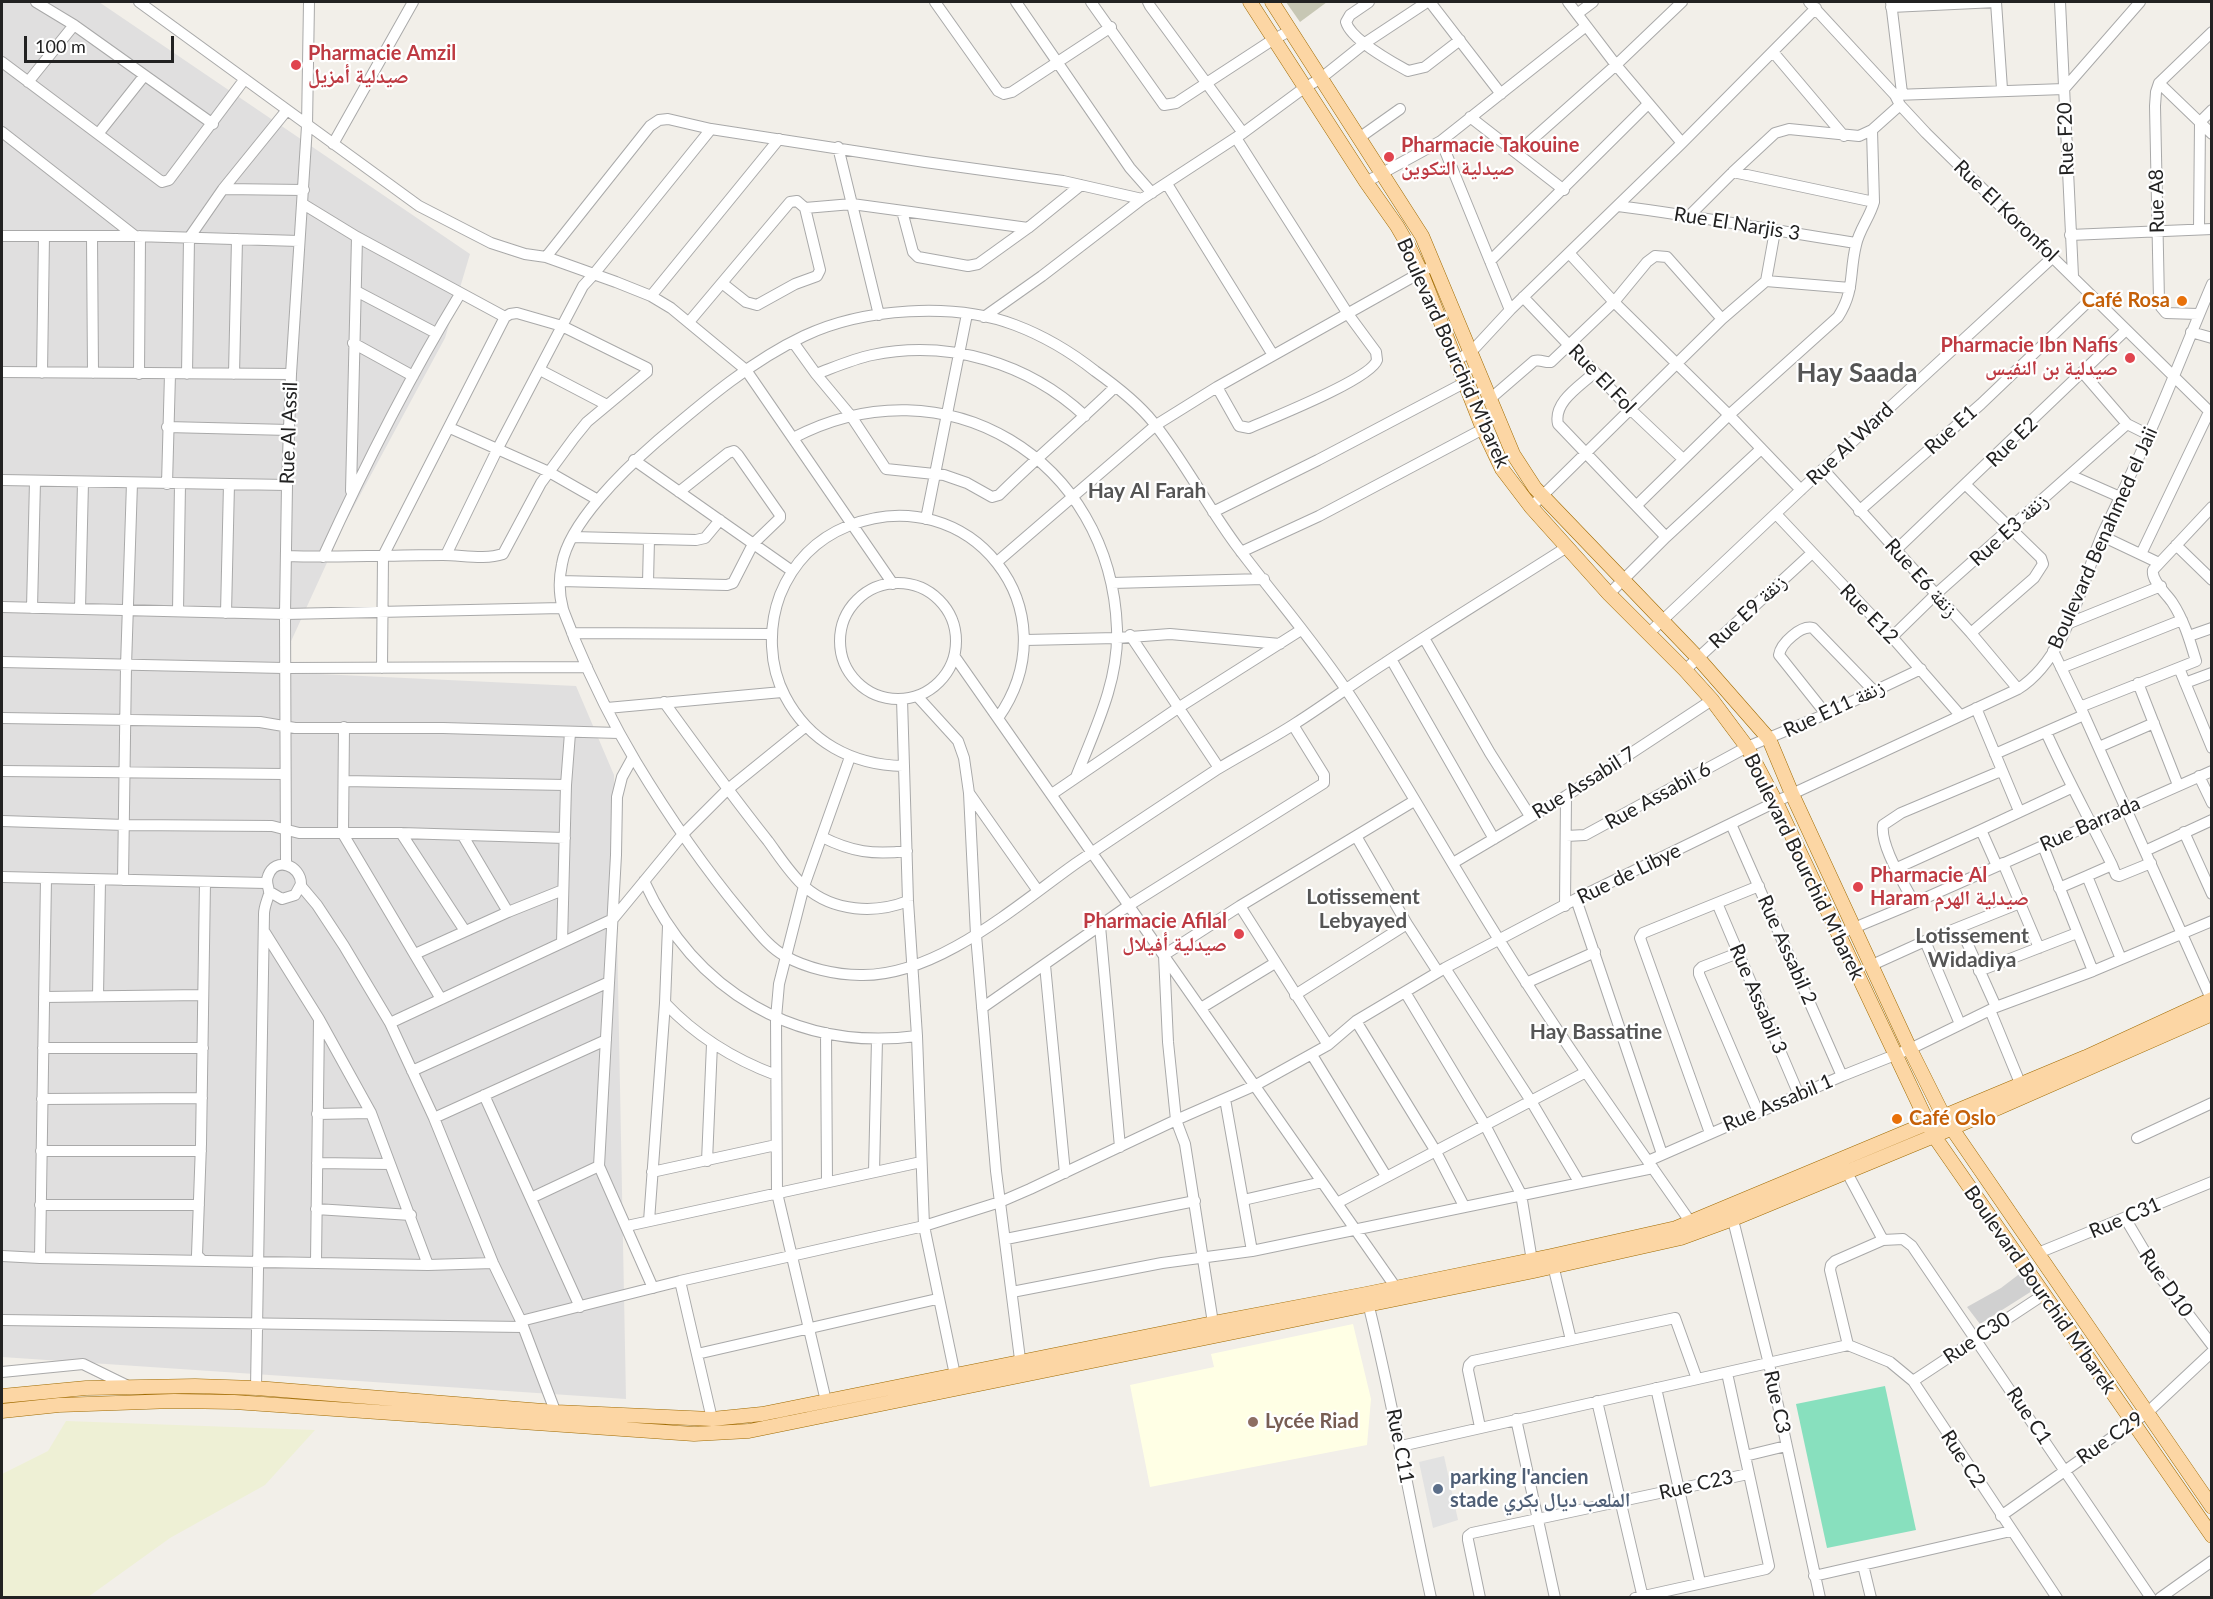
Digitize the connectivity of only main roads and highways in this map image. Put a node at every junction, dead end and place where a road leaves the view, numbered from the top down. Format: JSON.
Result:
{"nodes":[{"id":1,"x":1250,"y":2,"type":"edge"},
{"id":2,"x":1272,"y":2,"type":"edge"},
{"id":3,"x":2211,"y":1000,"type":"edge"},
{"id":4,"x":2211,"y":1014,"type":"edge"},
{"id":5,"x":1948,"y":1122,"type":"junction"},
{"id":6,"x":1931,"y":1130,"type":"junction"},
{"id":7,"x":2042,"y":1259,"type":"junction"},
{"id":8,"x":2030,"y":1276,"type":"junction"},
{"id":9,"x":1367,"y":1299,"type":"junction"},
{"id":10,"x":1021,"y":1370,"type":"junction"},
{"id":11,"x":2,"y":1396,"type":"edge"},
{"id":12,"x":2,"y":1411,"type":"edge"},
{"id":13,"x":557,"y":1419,"type":"junction"},
{"id":14,"x":2211,"y":1507,"type":"edge"},
{"id":15,"x":2211,"y":1536,"type":"edge"}],
"edges":[{"from":1,"to":6,"type":"main road","name":"Boulevard Bourchid M'barek"},
{"from":2,"to":5,"type":"main road","name":"Boulevard Bourchid M'barek"},
{"from":3,"to":5,"type":"main road"},
{"from":4,"to":5,"type":"main road"},
{"from":5,"to":6,"type":"main road"},
{"from":5,"to":7,"type":"main road","name":"Boulevard Bourchid M'barek"},
{"from":6,"to":8,"type":"main road","name":"Boulevard Bourchid M'barek"},
{"from":6,"to":9,"type":"main road"},
{"from":7,"to":8,"type":"main road"},
{"from":7,"to":14,"type":"main road","name":"Boulevard Bourchid M'barek"},
{"from":8,"to":15,"type":"main road","name":"Boulevard Bourchid M'barek"},
{"from":9,"to":10,"type":"main road"},
{"from":9,"to":10,"type":"main road"},
{"from":10,"to":13,"type":"main road"},
{"from":10,"to":13,"type":"main road"},
{"from":11,"to":13,"type":"main road"},
{"from":12,"to":13,"type":"main road"}]}
